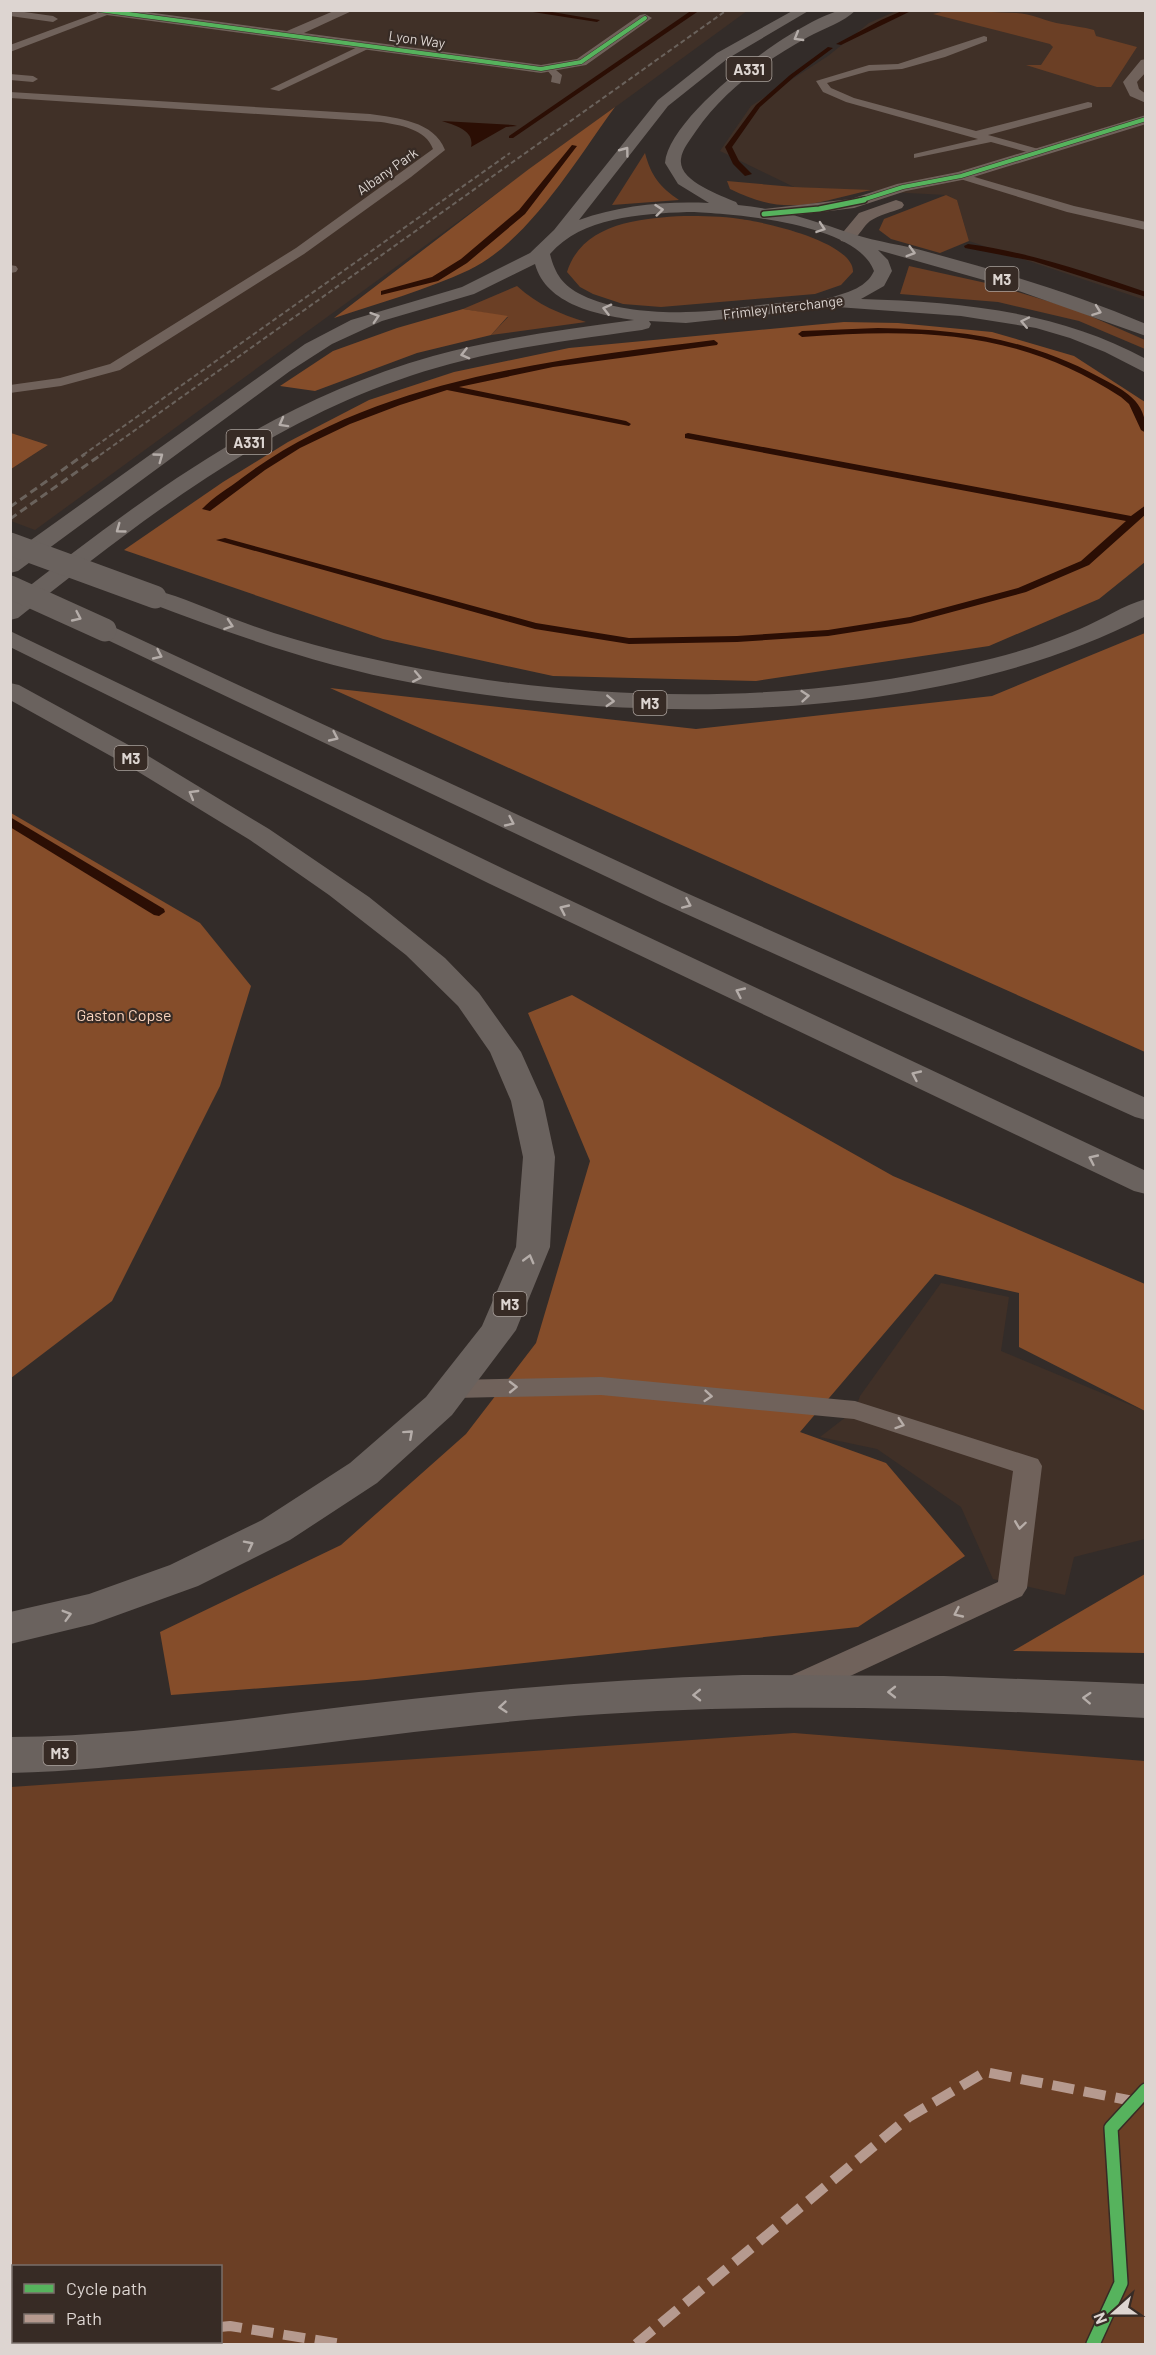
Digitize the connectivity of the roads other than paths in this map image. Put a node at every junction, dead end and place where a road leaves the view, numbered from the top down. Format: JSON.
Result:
{"nodes":[{"id":1,"x":195,"y":10,"type":"edge"},
{"id":2,"x":348,"y":10,"type":"edge"},
{"id":3,"x":804,"y":10,"type":"edge"},
{"id":4,"x":850,"y":10,"type":"edge"},
{"id":5,"x":104,"y":11,"type":"edge"},
{"id":6,"x":10,"y":13,"type":"edge"},
{"id":7,"x":645,"y":18,"type":"dead end"},
{"id":8,"x":171,"y":20,"type":"junction"},
{"id":9,"x":34,"y":26,"type":"dead end"},
{"id":10,"x":742,"y":31,"type":"dead end"},
{"id":11,"x":288,"y":36,"type":"junction"},
{"id":12,"x":984,"y":39,"type":"dead end"},
{"id":13,"x":366,"y":46,"type":"junction"},
{"id":14,"x":10,"y":49,"type":"edge"},
{"id":15,"x":722,"y":56,"type":"junction"},
{"id":16,"x":1146,"y":63,"type":"edge"},
{"id":17,"x":10,"y":77,"type":"edge"},
{"id":18,"x":33,"y":79,"type":"dead end"},
{"id":19,"x":275,"y":89,"type":"dead end"},
{"id":20,"x":1146,"y":99,"type":"edge"},
{"id":21,"x":11,"y":101,"type":"edge"},
{"id":22,"x":1088,"y":105,"type":"dead end"},
{"id":23,"x":1146,"y":119,"type":"edge"},
{"id":24,"x":976,"y":135,"type":"junction"},
{"id":25,"x":993,"y":139,"type":"junction"},
{"id":26,"x":1038,"y":152,"type":"junction"},
{"id":27,"x":918,"y":156,"type":"dead end"},
{"id":28,"x":961,"y":176,"type":"junction"},
{"id":29,"x":746,"y":211,"type":"junction"},
{"id":30,"x":764,"y":214,"type":"junction"},
{"id":31,"x":1146,"y":226,"type":"edge"},
{"id":32,"x":561,"y":232,"type":"junction"},
{"id":33,"x":850,"y":238,"type":"junction"},
{"id":34,"x":541,"y":253,"type":"junction"},
{"id":35,"x":833,"y":303,"type":"junction"},
{"id":36,"x":686,"y":318,"type":"junction"},
{"id":37,"x":1146,"y":331,"type":"edge"},
{"id":38,"x":1146,"y":367,"type":"edge"},
{"id":39,"x":10,"y":389,"type":"edge"},
{"id":40,"x":10,"y":544,"type":"edge"},
{"id":41,"x":10,"y":566,"type":"edge"},
{"id":42,"x":10,"y":587,"type":"edge"},
{"id":43,"x":1146,"y":606,"type":"edge"},
{"id":44,"x":10,"y":613,"type":"edge"},
{"id":45,"x":10,"y":638,"type":"edge"},
{"id":46,"x":14,"y":692,"type":"edge"},
{"id":47,"x":1146,"y":1110,"type":"edge"},
{"id":48,"x":1146,"y":1184,"type":"edge"},
{"id":49,"x":455,"y":1389,"type":"junction"},
{"id":50,"x":10,"y":1628,"type":"edge"},
{"id":51,"x":785,"y":1693,"type":"junction"},
{"id":52,"x":1146,"y":1701,"type":"edge"},
{"id":53,"x":10,"y":1755,"type":"edge"}],
"edges":[{"from":1,"to":8,"type":"street"},
{"from":2,"to":11,"type":"street"},
{"from":3,"to":15,"type":"highway","number":"A331"},
{"from":4,"to":29,"type":"highway","number":"A331","one_way":true},
{"from":5,"to":8,"type":"street","name":"Lyon Way"},
{"from":5,"to":14,"type":"lane"},
{"from":6,"to":9,"type":"lane"},
{"from":7,"to":13,"type":"street","name":"Lyon Way"},
{"from":8,"to":11,"type":"street","name":"Lyon Way"},
{"from":10,"to":15,"type":"highway"},
{"from":11,"to":13,"type":"street","name":"Lyon Way"},
{"from":12,"to":24,"type":"lane"},
{"from":13,"to":19,"type":"lane"},
{"from":32,"to":15,"type":"highway","number":"A331","one_way":true},
{"from":16,"to":20,"type":"street"},
{"from":17,"to":18,"type":"lane"},
{"from":21,"to":39,"type":"lane","name":"Albany Park"},
{"from":22,"to":24,"type":"lane"},
{"from":23,"to":26,"type":"street"},
{"from":24,"to":25,"type":"lane"},
{"from":25,"to":26,"type":"lane"},
{"from":25,"to":27,"type":"lane"},
{"from":26,"to":28,"type":"street"},
{"from":28,"to":30,"type":"street"},
{"from":28,"to":31,"type":"lane"},
{"from":28,"to":33,"type":"street"},
{"from":29,"to":30,"type":"highway","name":"Frimley Interchange"},
{"from":32,"to":29,"type":"highway","name":"Frimley Interchange","one_way":true},
{"from":30,"to":33,"type":"highway","name":"Frimley Interchange","one_way":true},
{"from":32,"to":34,"type":"highway","name":"Frimley Interchange"},
{"from":33,"to":35,"type":"highway","name":"Frimley Interchange"},
{"from":33,"to":37,"type":"highway","number":"M3","one_way":true},
{"from":36,"to":34,"type":"highway","name":"Frimley Interchange","one_way":true},
{"from":41,"to":34,"type":"highway","number":"A331","one_way":true},
{"from":35,"to":36,"type":"highway","name":"Frimley Interchange"},
{"from":38,"to":35,"type":"highway","number":"M3","one_way":true},
{"from":36,"to":44,"type":"highway","number":"A331","one_way":true},
{"from":40,"to":43,"type":"highway","number":"M3","one_way":true,"bridge":true},
{"from":42,"to":47,"type":"highway","one_way":true,"bridge":true},
{"from":48,"to":45,"type":"highway","one_way":true},
{"from":49,"to":46,"type":"highway","number":"M3","one_way":true},
{"from":50,"to":49,"type":"highway","number":"M3","one_way":true},
{"from":49,"to":51,"type":"lane","one_way":true},
{"from":52,"to":51,"type":"highway","number":"M3","one_way":true},
{"from":51,"to":53,"type":"highway","number":"M3","one_way":true}]}
